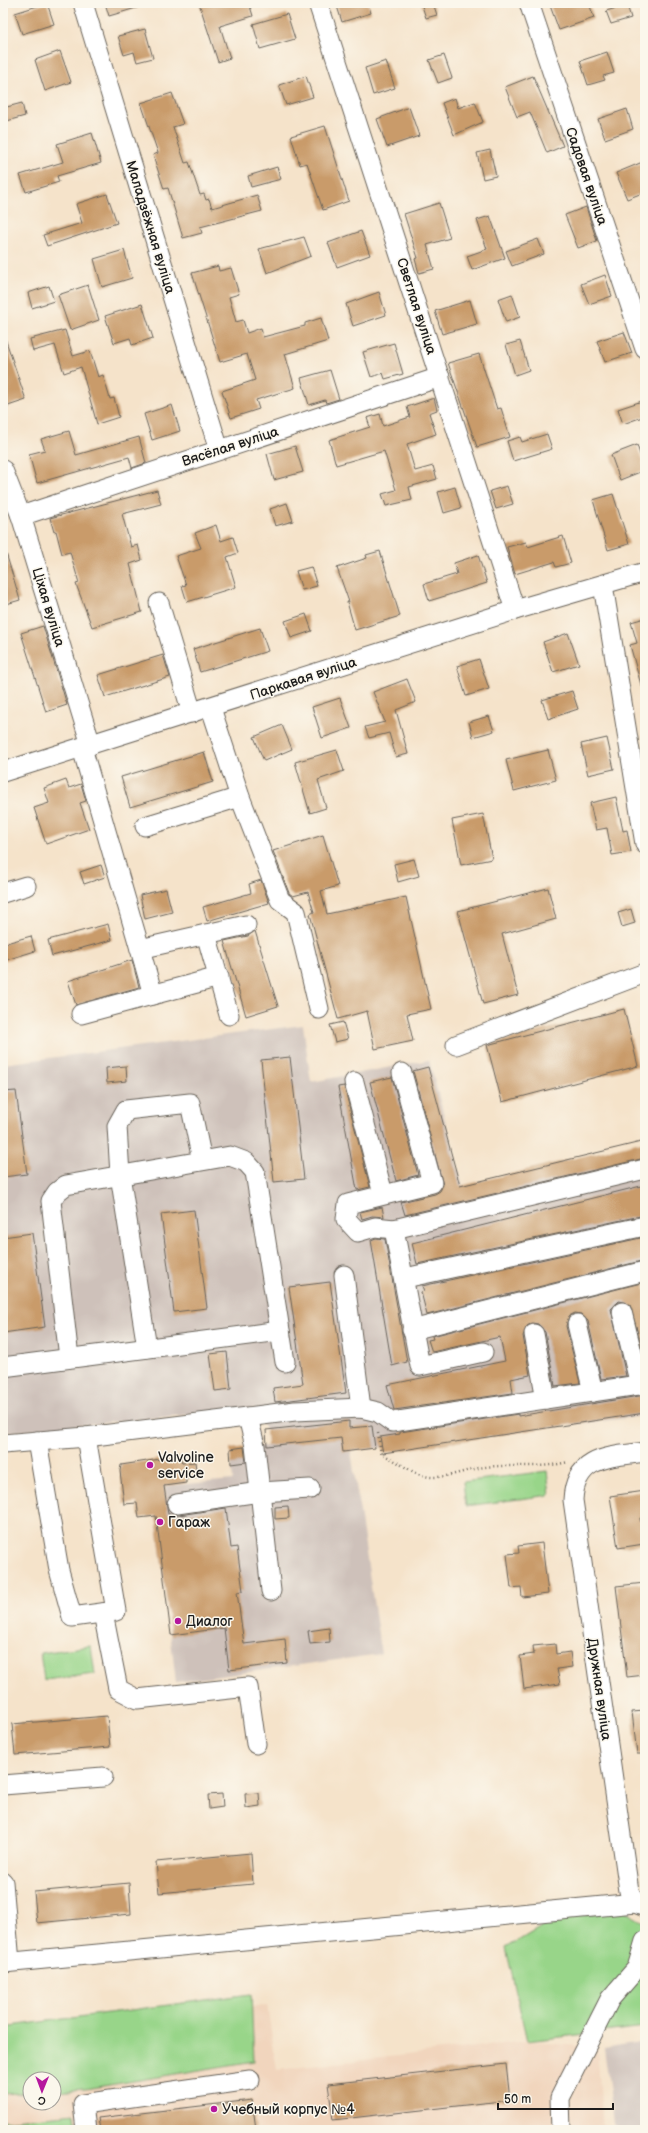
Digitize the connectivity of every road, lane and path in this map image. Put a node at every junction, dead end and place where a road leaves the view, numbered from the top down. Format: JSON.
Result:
{"nodes":[{"id":1,"x":83,"y":3,"type":"edge"},
{"id":2,"x":318,"y":3,"type":"edge"},
{"id":3,"x":529,"y":3,"type":"edge"},
{"id":4,"x":645,"y":349,"type":"edge"},
{"id":5,"x":440,"y":377,"type":"junction"},
{"id":6,"x":219,"y":450,"type":"junction"},
{"id":7,"x":3,"y":470,"type":"edge"},
{"id":8,"x":21,"y":516,"type":"junction"},
{"id":9,"x":645,"y":572,"type":"edge"},
{"id":10,"x":603,"y":585,"type":"junction"},
{"id":11,"x":159,"y":603,"type":"dead end"},
{"id":12,"x":515,"y":610,"type":"junction"},
{"id":13,"x":211,"y":708,"type":"junction"},
{"id":14,"x":192,"y":713,"type":"junction"},
{"id":15,"x":86,"y":746,"type":"junction"},
{"id":16,"x":3,"y":772,"type":"edge"},
{"id":17,"x":240,"y":797,"type":"junction"},
{"id":18,"x":145,"y":826,"type":"dead end"},
{"id":19,"x":645,"y":844,"type":"edge"},
{"id":20,"x":26,"y":886,"type":"dead end"},
{"id":21,"x":3,"y":893,"type":"edge"},
{"id":22,"x":246,"y":925,"type":"dead end"},
{"id":23,"x":206,"y":934,"type":"junction"},
{"id":24,"x":140,"y":949,"type":"junction"},
{"id":25,"x":645,"y":973,"type":"edge"},
{"id":26,"x":219,"y":977,"type":"junction"},
{"id":27,"x":153,"y":995,"type":"junction"},
{"id":28,"x":319,"y":1009,"type":"dead end"},
{"id":29,"x":81,"y":1014,"type":"dead end"},
{"id":30,"x":229,"y":1015,"type":"dead end"},
{"id":31,"x":456,"y":1045,"type":"dead end"},
{"id":32,"x":402,"y":1073,"type":"dead end"},
{"id":33,"x":354,"y":1082,"type":"dead end"},
{"id":34,"x":202,"y":1160,"type":"junction"},
{"id":35,"x":645,"y":1169,"type":"edge"},
{"id":36,"x":120,"y":1175,"type":"junction"},
{"id":37,"x":383,"y":1194,"type":"junction"},
{"id":38,"x":645,"y":1226,"type":"edge"},
{"id":39,"x":394,"y":1229,"type":"junction"},
{"id":40,"x":645,"y":1271,"type":"edge"},
{"id":41,"x":344,"y":1275,"type":"dead end"},
{"id":42,"x":405,"y":1278,"type":"junction"},
{"id":43,"x":622,"y":1312,"type":"dead end"},
{"id":44,"x":577,"y":1324,"type":"dead end"},
{"id":45,"x":412,"y":1330,"type":"junction"},
{"id":46,"x":280,"y":1331,"type":"junction"},
{"id":47,"x":534,"y":1334,"type":"dead end"},
{"id":48,"x":147,"y":1348,"type":"junction"},
{"id":49,"x":483,"y":1352,"type":"dead end"},
{"id":50,"x":69,"y":1358,"type":"junction"},
{"id":51,"x":285,"y":1362,"type":"dead end"},
{"id":52,"x":3,"y":1367,"type":"edge"},
{"id":53,"x":643,"y":1385,"type":"edge"},
{"id":54,"x":593,"y":1392,"type":"junction"},
{"id":55,"x":546,"y":1399,"type":"junction"},
{"id":56,"x":369,"y":1410,"type":"junction"},
{"id":57,"x":248,"y":1417,"type":"junction"},
{"id":58,"x":86,"y":1437,"type":"junction"},
{"id":59,"x":37,"y":1441,"type":"junction"},
{"id":60,"x":3,"y":1444,"type":"edge"},
{"id":61,"x":645,"y":1452,"type":"edge"},
{"id":62,"x":585,"y":1469,"type":"junction"},
{"id":63,"x":310,"y":1489,"type":"dead end"},
{"id":64,"x":260,"y":1492,"type":"junction"},
{"id":65,"x":177,"y":1504,"type":"dead end"},
{"id":66,"x":271,"y":1591,"type":"dead end"},
{"id":67,"x":103,"y":1613,"type":"junction"},
{"id":68,"x":256,"y":1744,"type":"dead end"},
{"id":69,"x":103,"y":1777,"type":"dead end"},
{"id":70,"x":3,"y":1785,"type":"edge"},
{"id":71,"x":3,"y":1882,"type":"edge"},
{"id":72,"x":640,"y":1905,"type":"edge"},
{"id":73,"x":645,"y":1941,"type":"edge"},
{"id":74,"x":6,"y":1963,"type":"edge"},
{"id":75,"x":250,"y":2080,"type":"dead end"},
{"id":76,"x":86,"y":2130,"type":"edge"},
{"id":77,"x":561,"y":2130,"type":"edge"}],
"edges":[{"from":1,"to":6,"type":"street","name":"Маладзёжная вуліца"},
{"from":2,"to":5,"type":"street","name":"Светлая вуліца"},
{"from":3,"to":4,"type":"street","name":"Садовая вуліца"},
{"from":5,"to":6,"type":"street","name":"Вясёлая вуліца"},
{"from":5,"to":12,"type":"street","name":"Светлая вуліца"},
{"from":6,"to":8,"type":"street","name":"Вясёлая вуліца"},
{"from":7,"to":8,"type":"street","name":"Ціхая вуліца"},
{"from":8,"to":15,"type":"street","name":"Ціхая вуліца"},
{"from":9,"to":10,"type":"street","name":"Паркавая вуліца"},
{"from":10,"to":12,"type":"street","name":"Паркавая вуліца"},
{"from":10,"to":19,"type":"street"},
{"from":11,"to":14,"type":"street"},
{"from":12,"to":13,"type":"street","name":"Паркавая вуліца"},
{"from":13,"to":14,"type":"street","name":"Паркавая вуліца"},
{"from":13,"to":17,"type":"street"},
{"from":14,"to":15,"type":"street","name":"Паркавая вуліца"},
{"from":15,"to":16,"type":"street","name":"Паркавая вуліца"},
{"from":15,"to":24,"type":"street","name":"Ціхая вуліца"},
{"from":17,"to":18,"type":"street"},
{"from":17,"to":28,"type":"street"},
{"from":20,"to":21,"type":"street"},
{"from":22,"to":23,"type":"street"},
{"from":23,"to":24,"type":"street"},
{"from":23,"to":26,"type":"street"},
{"from":24,"to":27,"type":"street","name":"Ціхая вуліца"},
{"from":25,"to":31,"type":"street"},
{"from":26,"to":27,"type":"street"},
{"from":26,"to":30,"type":"street"},
{"from":27,"to":29,"type":"street"},
{"from":32,"to":37,"type":"street"},
{"from":33,"to":37,"type":"street"},
{"from":34,"to":36,"type":"street"},
{"from":34,"to":36,"type":"street"},
{"from":34,"to":46,"type":"street"},
{"from":35,"to":39,"type":"street"},
{"from":36,"to":48,"type":"street"},
{"from":36,"to":50,"type":"street"},
{"from":37,"to":39,"type":"street"},
{"from":38,"to":42,"type":"street"},
{"from":39,"to":42,"type":"street"},
{"from":40,"to":45,"type":"street"},
{"from":41,"to":56,"type":"street"},
{"from":42,"to":45,"type":"street"},
{"from":43,"to":53,"type":"street"},
{"from":44,"to":54,"type":"street"},
{"from":45,"to":49,"type":"street"},
{"from":46,"to":48,"type":"street"},
{"from":46,"to":51,"type":"street"},
{"from":47,"to":55,"type":"street"},
{"from":48,"to":50,"type":"street"},
{"from":50,"to":52,"type":"street"},
{"from":53,"to":54,"type":"street"},
{"from":54,"to":55,"type":"street"},
{"from":55,"to":56,"type":"street"},
{"from":56,"to":57,"type":"street"},
{"from":56,"to":62,"type":"path"},
{"from":57,"to":58,"type":"street"},
{"from":57,"to":64,"type":"street"},
{"from":58,"to":59,"type":"street"},
{"from":58,"to":67,"type":"street"},
{"from":59,"to":60,"type":"street"},
{"from":59,"to":67,"type":"street"},
{"from":61,"to":62,"type":"street"},
{"from":62,"to":72,"type":"street","name":"Дружная вуліца"},
{"from":63,"to":64,"type":"street"},
{"from":64,"to":65,"type":"street"},
{"from":64,"to":66,"type":"street"},
{"from":67,"to":68,"type":"street"},
{"from":69,"to":70,"type":"street"},
{"from":71,"to":74,"type":"street"},
{"from":72,"to":74,"type":"street"},
{"from":73,"to":77,"type":"street"},
{"from":75,"to":76,"type":"street"}]}
